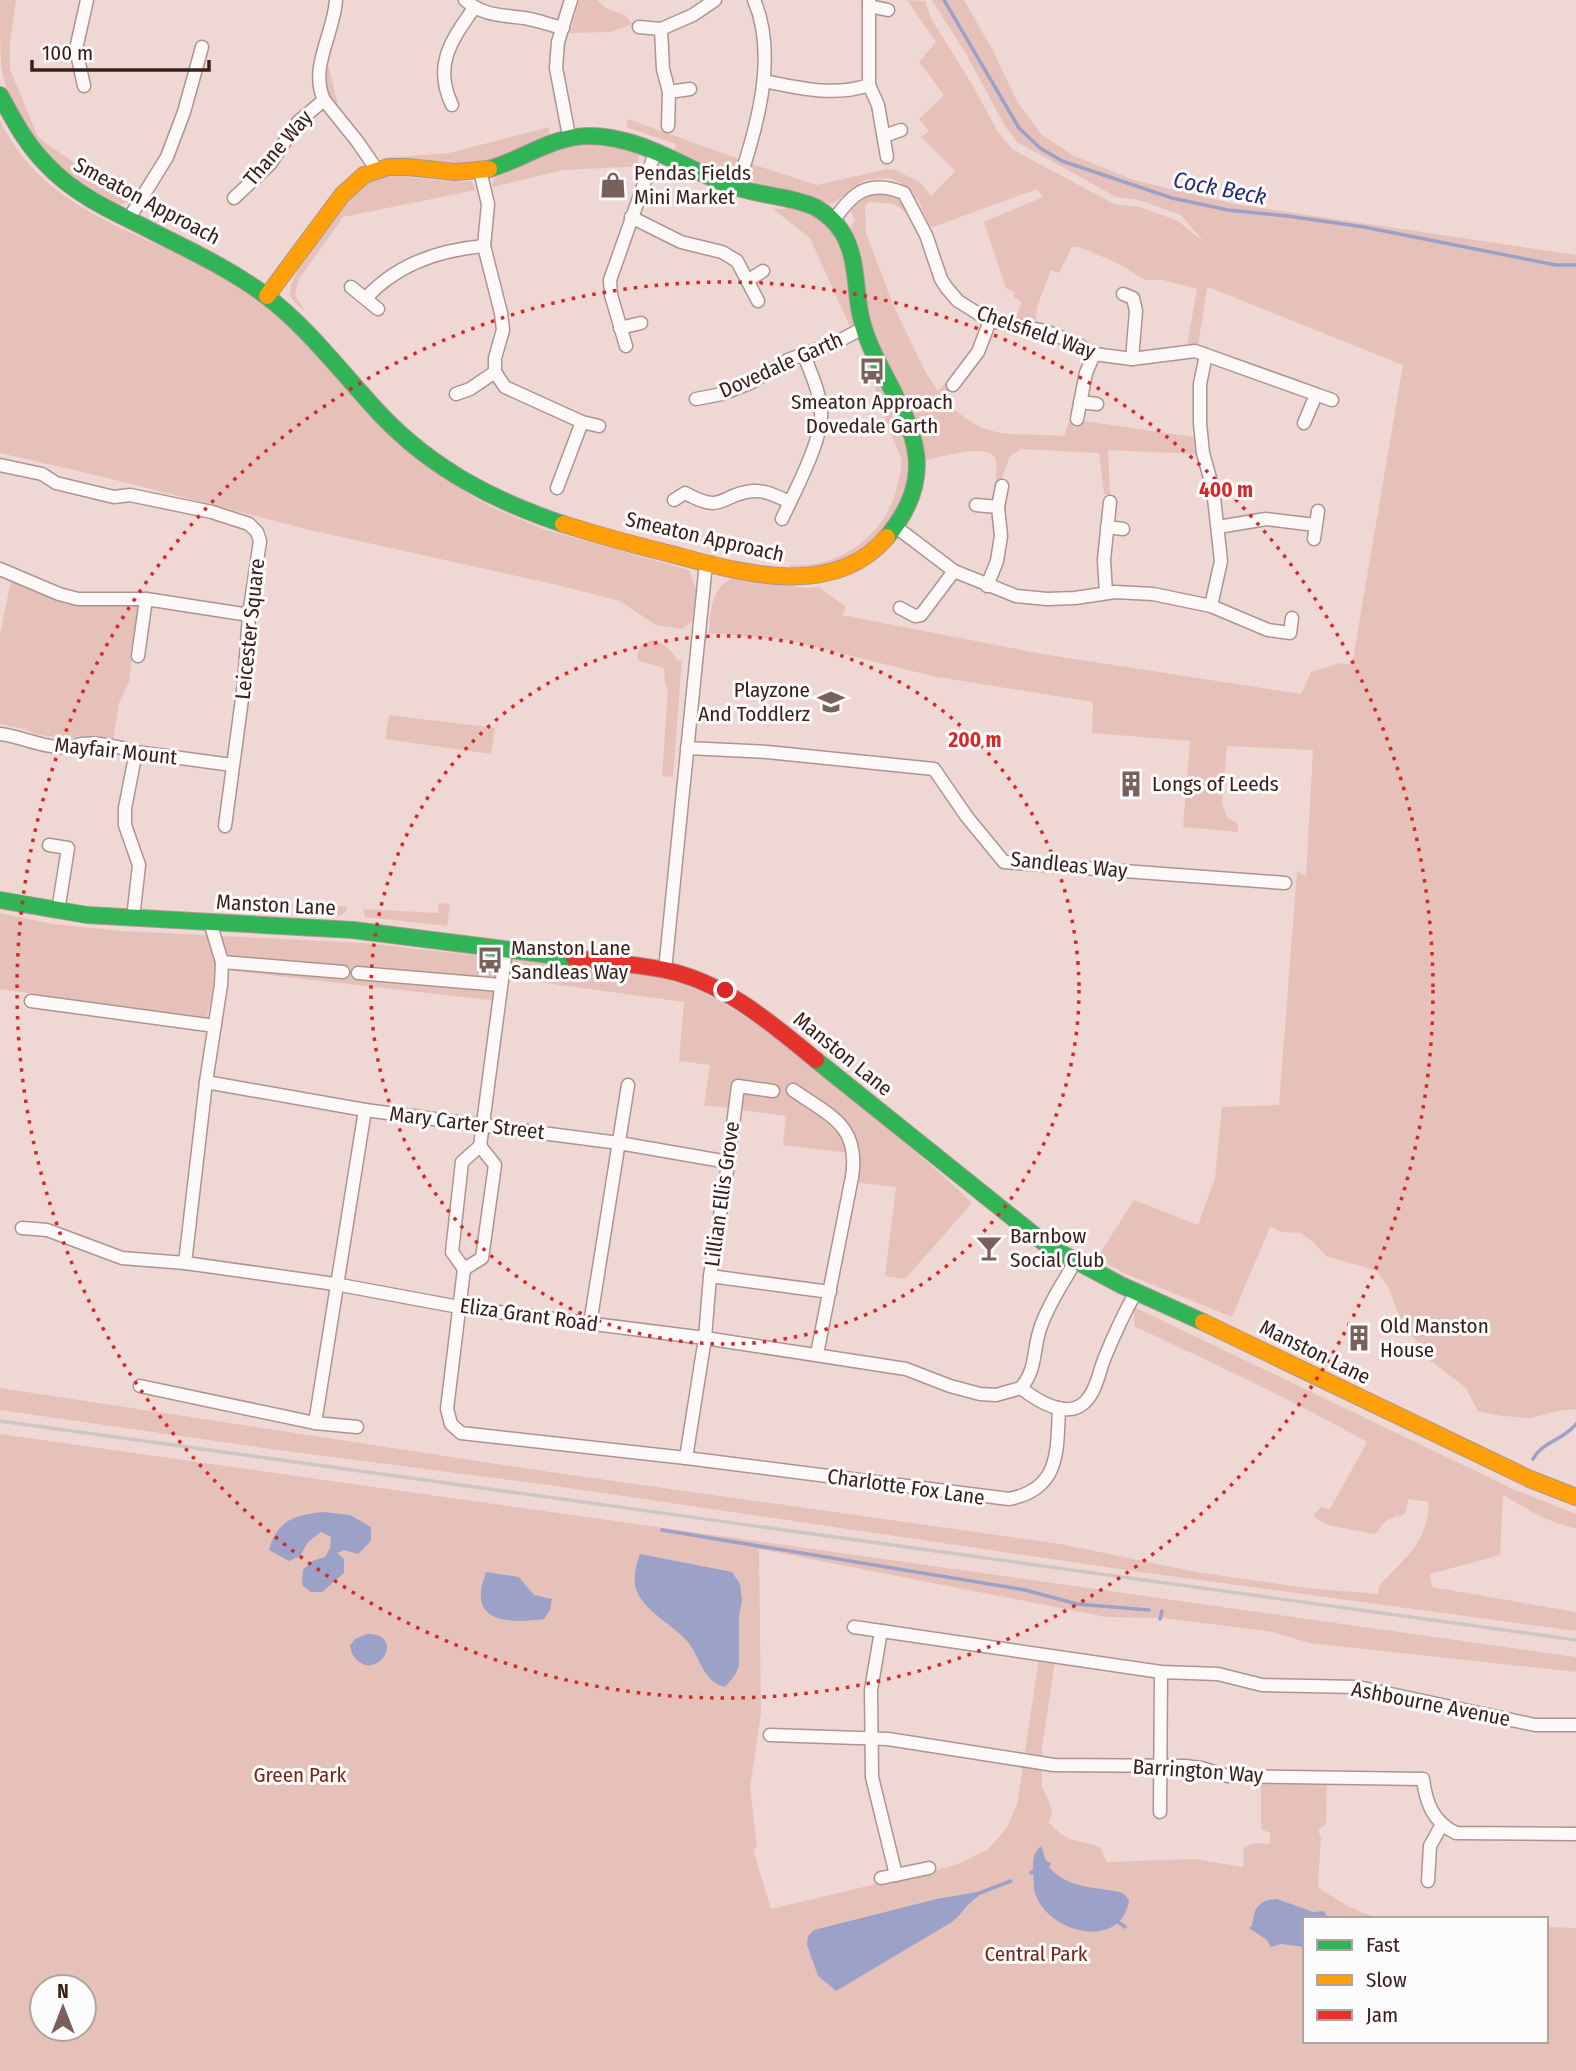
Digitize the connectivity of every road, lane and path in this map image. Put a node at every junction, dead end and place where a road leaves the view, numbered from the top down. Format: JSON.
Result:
{"nodes":[{"id":1,"x":87,"y":0,"type":"edge"},
{"id":2,"x":336,"y":0,"type":"edge"},
{"id":3,"x":570,"y":0,"type":"edge"},
{"id":4,"x":715,"y":0,"type":"edge"},
{"id":5,"x":754,"y":0,"type":"edge"},
{"id":6,"x":869,"y":3,"type":"edge"},
{"id":7,"x":470,"y":4,"type":"edge"},
{"id":8,"x":888,"y":10,"type":"dead end"},
{"id":9,"x":639,"y":27,"type":"dead end"},
{"id":10,"x":563,"y":28,"type":"junction"},
{"id":11,"x":661,"y":29,"type":"junction"},
{"id":12,"x":202,"y":47,"type":"dead end"},
{"id":13,"x":764,"y":81,"type":"junction"},
{"id":14,"x":869,"y":85,"type":"junction"},
{"id":15,"x":84,"y":86,"type":"dead end"},
{"id":16,"x":690,"y":89,"type":"dead end"},
{"id":17,"x":669,"y":92,"type":"junction"},
{"id":18,"x":0,"y":95,"type":"edge"},
{"id":19,"x":324,"y":100,"type":"junction"},
{"id":20,"x":452,"y":105,"type":"dead end"},
{"id":21,"x":668,"y":126,"type":"dead end"},
{"id":22,"x":901,"y":130,"type":"dead end"},
{"id":23,"x":884,"y":135,"type":"junction"},
{"id":24,"x":569,"y":136,"type":"junction"},
{"id":25,"x":656,"y":150,"type":"junction"},
{"id":26,"x":887,"y":157,"type":"dead end"},
{"id":27,"x":377,"y":170,"type":"junction"},
{"id":28,"x":480,"y":171,"type":"junction"},
{"id":29,"x":737,"y":188,"type":"junction"},
{"id":30,"x":234,"y":198,"type":"dead end"},
{"id":31,"x":631,"y":217,"type":"junction"},
{"id":32,"x":128,"y":220,"type":"junction"},
{"id":33,"x":834,"y":220,"type":"junction"},
{"id":34,"x":484,"y":246,"type":"junction"},
{"id":35,"x":763,"y":271,"type":"dead end"},
{"id":36,"x":747,"y":281,"type":"junction"},
{"id":37,"x":351,"y":287,"type":"dead end"},
{"id":38,"x":1123,"y":294,"type":"dead end"},
{"id":39,"x":267,"y":296,"type":"junction"},
{"id":40,"x":366,"y":298,"type":"junction"},
{"id":41,"x":758,"y":301,"type":"dead end"},
{"id":42,"x":378,"y":309,"type":"dead end"},
{"id":43,"x":990,"y":321,"type":"junction"},
{"id":44,"x":641,"y":323,"type":"dead end"},
{"id":45,"x":620,"y":328,"type":"junction"},
{"id":46,"x":863,"y":328,"type":"junction"},
{"id":47,"x":626,"y":346,"type":"dead end"},
{"id":48,"x":1094,"y":354,"type":"junction"},
{"id":49,"x":804,"y":355,"type":"junction"},
{"id":50,"x":1206,"y":355,"type":"junction"},
{"id":51,"x":1132,"y":359,"type":"junction"},
{"id":52,"x":495,"y":372,"type":"junction"},
{"id":53,"x":953,"y":385,"type":"dead end"},
{"id":54,"x":456,"y":394,"type":"dead end"},
{"id":55,"x":1316,"y":394,"type":"junction"},
{"id":56,"x":696,"y":399,"type":"dead end"},
{"id":57,"x":1332,"y":400,"type":"dead end"},
{"id":58,"x":1080,"y":402,"type":"junction"},
{"id":59,"x":1097,"y":404,"type":"dead end"},
{"id":60,"x":1076,"y":419,"type":"dead end"},
{"id":61,"x":582,"y":422,"type":"junction"},
{"id":62,"x":1304,"y":423,"type":"dead end"},
{"id":63,"x":599,"y":426,"type":"dead end"},
{"id":64,"x":0,"y":464,"type":"edge"},
{"id":65,"x":1002,"y":486,"type":"dead end"},
{"id":66,"x":557,"y":488,"type":"dead end"},
{"id":67,"x":674,"y":500,"type":"dead end"},
{"id":68,"x":790,"y":502,"type":"junction"},
{"id":69,"x":1110,"y":502,"type":"dead end"},
{"id":70,"x":976,"y":505,"type":"dead end"},
{"id":71,"x":998,"y":507,"type":"junction"},
{"id":72,"x":1318,"y":511,"type":"dead end"},
{"id":73,"x":782,"y":520,"type":"dead end"},
{"id":74,"x":1315,"y":525,"type":"junction"},
{"id":75,"x":896,"y":527,"type":"junction"},
{"id":76,"x":1107,"y":527,"type":"junction"},
{"id":77,"x":1218,"y":527,"type":"junction"},
{"id":78,"x":1123,"y":528,"type":"dead end"},
{"id":79,"x":1314,"y":539,"type":"dead end"},
{"id":80,"x":706,"y":563,"type":"junction"},
{"id":81,"x":0,"y":569,"type":"edge"},
{"id":82,"x":954,"y":571,"type":"junction"},
{"id":83,"x":987,"y":586,"type":"junction"},
{"id":84,"x":1106,"y":593,"type":"junction"},
{"id":85,"x":146,"y":599,"type":"junction"},
{"id":86,"x":1211,"y":606,"type":"junction"},
{"id":87,"x":900,"y":608,"type":"dead end"},
{"id":88,"x":249,"y":615,"type":"junction"},
{"id":89,"x":1292,"y":618,"type":"dead end"},
{"id":90,"x":138,"y":656,"type":"dead end"},
{"id":91,"x":0,"y":733,"type":"edge"},
{"id":92,"x":687,"y":748,"type":"junction"},
{"id":93,"x":136,"y":751,"type":"junction"},
{"id":94,"x":232,"y":765,"type":"junction"},
{"id":95,"x":225,"y":826,"type":"dead end"},
{"id":96,"x":49,"y":845,"type":"dead end"},
{"id":97,"x":1285,"y":883,"type":"dead end"},
{"id":98,"x":0,"y":900,"type":"edge"},
{"id":99,"x":58,"y":911,"type":"junction"},
{"id":100,"x":133,"y":918,"type":"junction"},
{"id":101,"x":210,"y":922,"type":"junction"},
{"id":102,"x":506,"y":950,"type":"junction"},
{"id":103,"x":222,"y":962,"type":"junction"},
{"id":104,"x":665,"y":970,"type":"junction"},
{"id":105,"x":343,"y":972,"type":"dead end"},
{"id":106,"x":358,"y":973,"type":"dead end"},
{"id":107,"x":500,"y":985,"type":"junction"},
{"id":108,"x":30,"y":1001,"type":"dead end"},
{"id":109,"x":215,"y":1026,"type":"junction"},
{"id":110,"x":206,"y":1083,"type":"junction"},
{"id":111,"x":628,"y":1085,"type":"dead end"},
{"id":112,"x":793,"y":1090,"type":"dead end"},
{"id":113,"x":773,"y":1091,"type":"dead end"},
{"id":114,"x":365,"y":1110,"type":"junction"},
{"id":115,"x":483,"y":1126,"type":"junction"},
{"id":116,"x":619,"y":1143,"type":"junction"},
{"id":117,"x":480,"y":1146,"type":"junction"},
{"id":118,"x":728,"y":1161,"type":"junction"},
{"id":119,"x":22,"y":1228,"type":"dead end"},
{"id":120,"x":1075,"y":1262,"type":"junction"},
{"id":121,"x":184,"y":1263,"type":"junction"},
{"id":122,"x":464,"y":1269,"type":"junction"},
{"id":123,"x":710,"y":1276,"type":"junction"},
{"id":124,"x":335,"y":1284,"type":"junction"},
{"id":125,"x":830,"y":1292,"type":"junction"},
{"id":126,"x":1136,"y":1292,"type":"junction"},
{"id":127,"x":459,"y":1307,"type":"junction"},
{"id":128,"x":590,"y":1324,"type":"junction"},
{"id":129,"x":705,"y":1338,"type":"junction"},
{"id":130,"x":817,"y":1354,"type":"junction"},
{"id":131,"x":140,"y":1386,"type":"dead end"},
{"id":132,"x":1021,"y":1388,"type":"junction"},
{"id":133,"x":1059,"y":1408,"type":"junction"},
{"id":134,"x":315,"y":1423,"type":"junction"},
{"id":135,"x":357,"y":1427,"type":"dead end"},
{"id":136,"x":687,"y":1458,"type":"junction"},
{"id":137,"x":1576,"y":1497,"type":"edge"},
{"id":138,"x":854,"y":1627,"type":"dead end"},
{"id":139,"x":881,"y":1631,"type":"junction"},
{"id":140,"x":1161,"y":1672,"type":"junction"},
{"id":141,"x":1576,"y":1725,"type":"edge"},
{"id":142,"x":770,"y":1735,"type":"dead end"},
{"id":143,"x":872,"y":1740,"type":"junction"},
{"id":144,"x":1159,"y":1765,"type":"junction"},
{"id":145,"x":1160,"y":1812,"type":"dead end"},
{"id":146,"x":1441,"y":1826,"type":"junction"},
{"id":147,"x":1576,"y":1834,"type":"edge"},
{"id":148,"x":929,"y":1868,"type":"dead end"},
{"id":149,"x":896,"y":1875,"type":"junction"},
{"id":150,"x":881,"y":1878,"type":"dead end"},
{"id":151,"x":1428,"y":1881,"type":"dead end"}],
"edges":[{"from":1,"to":15,"type":"street"},
{"from":2,"to":19,"type":"street"},
{"from":3,"to":10,"type":"street"},
{"from":4,"to":11,"type":"street"},
{"from":5,"to":13,"type":"street"},
{"from":6,"to":8,"type":"street"},
{"from":6,"to":14,"type":"street"},
{"from":7,"to":10,"type":"street"},
{"from":7,"to":20,"type":"street"},
{"from":9,"to":11,"type":"street"},
{"from":10,"to":24,"type":"street"},
{"from":11,"to":17,"type":"street"},
{"from":12,"to":32,"type":"street"},
{"from":13,"to":14,"type":"street"},
{"from":13,"to":29,"type":"street"},
{"from":14,"to":23,"type":"street"},
{"from":16,"to":17,"type":"street"},
{"from":17,"to":21,"type":"street"},
{"from":18,"to":32,"type":"street","name":"Smeaton Approach"},
{"from":19,"to":27,"type":"street"},
{"from":19,"to":30,"type":"street","name":"Thane Way"},
{"from":22,"to":23,"type":"street"},
{"from":23,"to":26,"type":"street"},
{"from":24,"to":25,"type":"street"},
{"from":24,"to":28,"type":"street"},
{"from":25,"to":29,"type":"street"},
{"from":25,"to":31,"type":"street"},
{"from":27,"to":28,"type":"street"},
{"from":27,"to":39,"type":"street"},
{"from":28,"to":34,"type":"street"},
{"from":29,"to":33,"type":"street"},
{"from":31,"to":36,"type":"street"},
{"from":31,"to":45,"type":"street"},
{"from":32,"to":39,"type":"street","name":"Smeaton Approach"},
{"from":33,"to":43,"type":"street","name":"Chelsfield Way"},
{"from":33,"to":46,"type":"street","name":"Smeaton Approach"},
{"from":34,"to":40,"type":"street"},
{"from":34,"to":52,"type":"street"},
{"from":35,"to":36,"type":"street"},
{"from":36,"to":41,"type":"street"},
{"from":37,"to":40,"type":"street"},
{"from":38,"to":51,"type":"street"},
{"from":39,"to":80,"type":"street","name":"Smeaton Approach"},
{"from":40,"to":42,"type":"street"},
{"from":43,"to":48,"type":"street","name":"Chelsfield Way"},
{"from":43,"to":53,"type":"street"},
{"from":44,"to":45,"type":"street"},
{"from":45,"to":47,"type":"street"},
{"from":46,"to":49,"type":"street","name":"Dovedale Garth"},
{"from":46,"to":75,"type":"street","name":"Smeaton Approach"},
{"from":48,"to":51,"type":"street","name":"Chelsfield Way"},
{"from":48,"to":58,"type":"street"},
{"from":49,"to":56,"type":"street","name":"Dovedale Garth"},
{"from":49,"to":68,"type":"street"},
{"from":50,"to":51,"type":"street","name":"Chelsfield Way"},
{"from":50,"to":55,"type":"street","name":"Chelsfield Way"},
{"from":50,"to":77,"type":"street"},
{"from":52,"to":54,"type":"street"},
{"from":52,"to":61,"type":"street"},
{"from":55,"to":57,"type":"street","name":"Chelsfield Way"},
{"from":55,"to":62,"type":"street"},
{"from":58,"to":59,"type":"street"},
{"from":58,"to":60,"type":"street"},
{"from":61,"to":63,"type":"street"},
{"from":61,"to":66,"type":"street"},
{"from":64,"to":88,"type":"street","name":"Leicester Square"},
{"from":65,"to":71,"type":"street"},
{"from":67,"to":68,"type":"street"},
{"from":68,"to":73,"type":"street"},
{"from":69,"to":76,"type":"street"},
{"from":70,"to":71,"type":"street"},
{"from":71,"to":83,"type":"street"},
{"from":72,"to":74,"type":"street"},
{"from":74,"to":77,"type":"street"},
{"from":74,"to":79,"type":"street"},
{"from":75,"to":80,"type":"street","name":"Smeaton Approach"},
{"from":75,"to":82,"type":"street"},
{"from":76,"to":78,"type":"street"},
{"from":76,"to":84,"type":"street"},
{"from":77,"to":86,"type":"street"},
{"from":80,"to":92,"type":"street"},
{"from":81,"to":85,"type":"street"},
{"from":82,"to":83,"type":"street"},
{"from":82,"to":87,"type":"street"},
{"from":83,"to":84,"type":"street"},
{"from":84,"to":86,"type":"street"},
{"from":85,"to":88,"type":"street"},
{"from":85,"to":90,"type":"street"},
{"from":86,"to":89,"type":"street"},
{"from":88,"to":94,"type":"street","name":"Leicester Square"},
{"from":91,"to":93,"type":"street","name":"Mayfair Mount"},
{"from":92,"to":97,"type":"street","name":"Sandleas Way"},
{"from":92,"to":104,"type":"street"},
{"from":93,"to":94,"type":"street","name":"Mayfair Mount"},
{"from":93,"to":100,"type":"street"},
{"from":94,"to":95,"type":"street","name":"Leicester Square"},
{"from":96,"to":99,"type":"street"},
{"from":98,"to":99,"type":"street","name":"Manston Lane"},
{"from":99,"to":100,"type":"street","name":"Manston Lane"},
{"from":100,"to":101,"type":"street","name":"Manston Lane"},
{"from":101,"to":102,"type":"street","name":"Manston Lane"},
{"from":101,"to":103,"type":"street"},
{"from":102,"to":104,"type":"street","name":"Manston Lane"},
{"from":102,"to":107,"type":"street"},
{"from":103,"to":105,"type":"street"},
{"from":103,"to":109,"type":"street"},
{"from":104,"to":120,"type":"street","name":"Manston Lane"},
{"from":106,"to":107,"type":"street"},
{"from":107,"to":115,"type":"street"},
{"from":108,"to":109,"type":"street"},
{"from":109,"to":110,"type":"street"},
{"from":110,"to":114,"type":"street","name":"Mary Carter Street"},
{"from":110,"to":121,"type":"street"},
{"from":111,"to":116,"type":"street"},
{"from":112,"to":125,"type":"street"},
{"from":113,"to":118,"type":"street","name":"Lillian Ellis Grove"},
{"from":114,"to":115,"type":"street","name":"Mary Carter Street"},
{"from":114,"to":124,"type":"street"},
{"from":115,"to":116,"type":"street","name":"Mary Carter Street"},
{"from":115,"to":117,"type":"street"},
{"from":116,"to":118,"type":"street","name":"Mary Carter Street"},
{"from":116,"to":128,"type":"street"},
{"from":117,"to":122,"type":"street"},
{"from":117,"to":122,"type":"street"},
{"from":118,"to":123,"type":"street","name":"Lillian Ellis Grove"},
{"from":119,"to":121,"type":"street","name":"Eliza Grant Road"},
{"from":120,"to":126,"type":"street","name":"Manston Lane"},
{"from":120,"to":132,"type":"street"},
{"from":121,"to":124,"type":"street","name":"Eliza Grant Road"},
{"from":122,"to":127,"type":"street"},
{"from":123,"to":125,"type":"street"},
{"from":123,"to":129,"type":"street","name":"Lillian Ellis Grove"},
{"from":124,"to":127,"type":"street","name":"Eliza Grant Road"},
{"from":124,"to":134,"type":"street"},
{"from":125,"to":130,"type":"street"},
{"from":126,"to":133,"type":"street"},
{"from":126,"to":137,"type":"street","name":"Manston Lane"},
{"from":127,"to":128,"type":"street","name":"Eliza Grant Road"},
{"from":127,"to":136,"type":"street","name":"Charlotte Fox Lane"},
{"from":128,"to":129,"type":"street","name":"Eliza Grant Road"},
{"from":129,"to":130,"type":"street","name":"Eliza Grant Road"},
{"from":129,"to":136,"type":"street"},
{"from":130,"to":132,"type":"street","name":"Eliza Grant Road"},
{"from":131,"to":134,"type":"street"},
{"from":132,"to":133,"type":"street"},
{"from":133,"to":136,"type":"street","name":"Charlotte Fox Lane"},
{"from":134,"to":135,"type":"street"},
{"from":138,"to":139,"type":"street","name":"Ashbourne Avenue"},
{"from":139,"to":140,"type":"street","name":"Ashbourne Avenue"},
{"from":139,"to":143,"type":"street"},
{"from":140,"to":141,"type":"street","name":"Ashbourne Avenue"},
{"from":140,"to":144,"type":"street"},
{"from":142,"to":143,"type":"street","name":"Barrington Way"},
{"from":143,"to":144,"type":"street","name":"Barrington Way"},
{"from":143,"to":149,"type":"street"},
{"from":144,"to":145,"type":"street"},
{"from":144,"to":146,"type":"street","name":"Barrington Way"},
{"from":146,"to":147,"type":"street"},
{"from":146,"to":151,"type":"street"},
{"from":148,"to":149,"type":"street"},
{"from":149,"to":150,"type":"street"}]}
